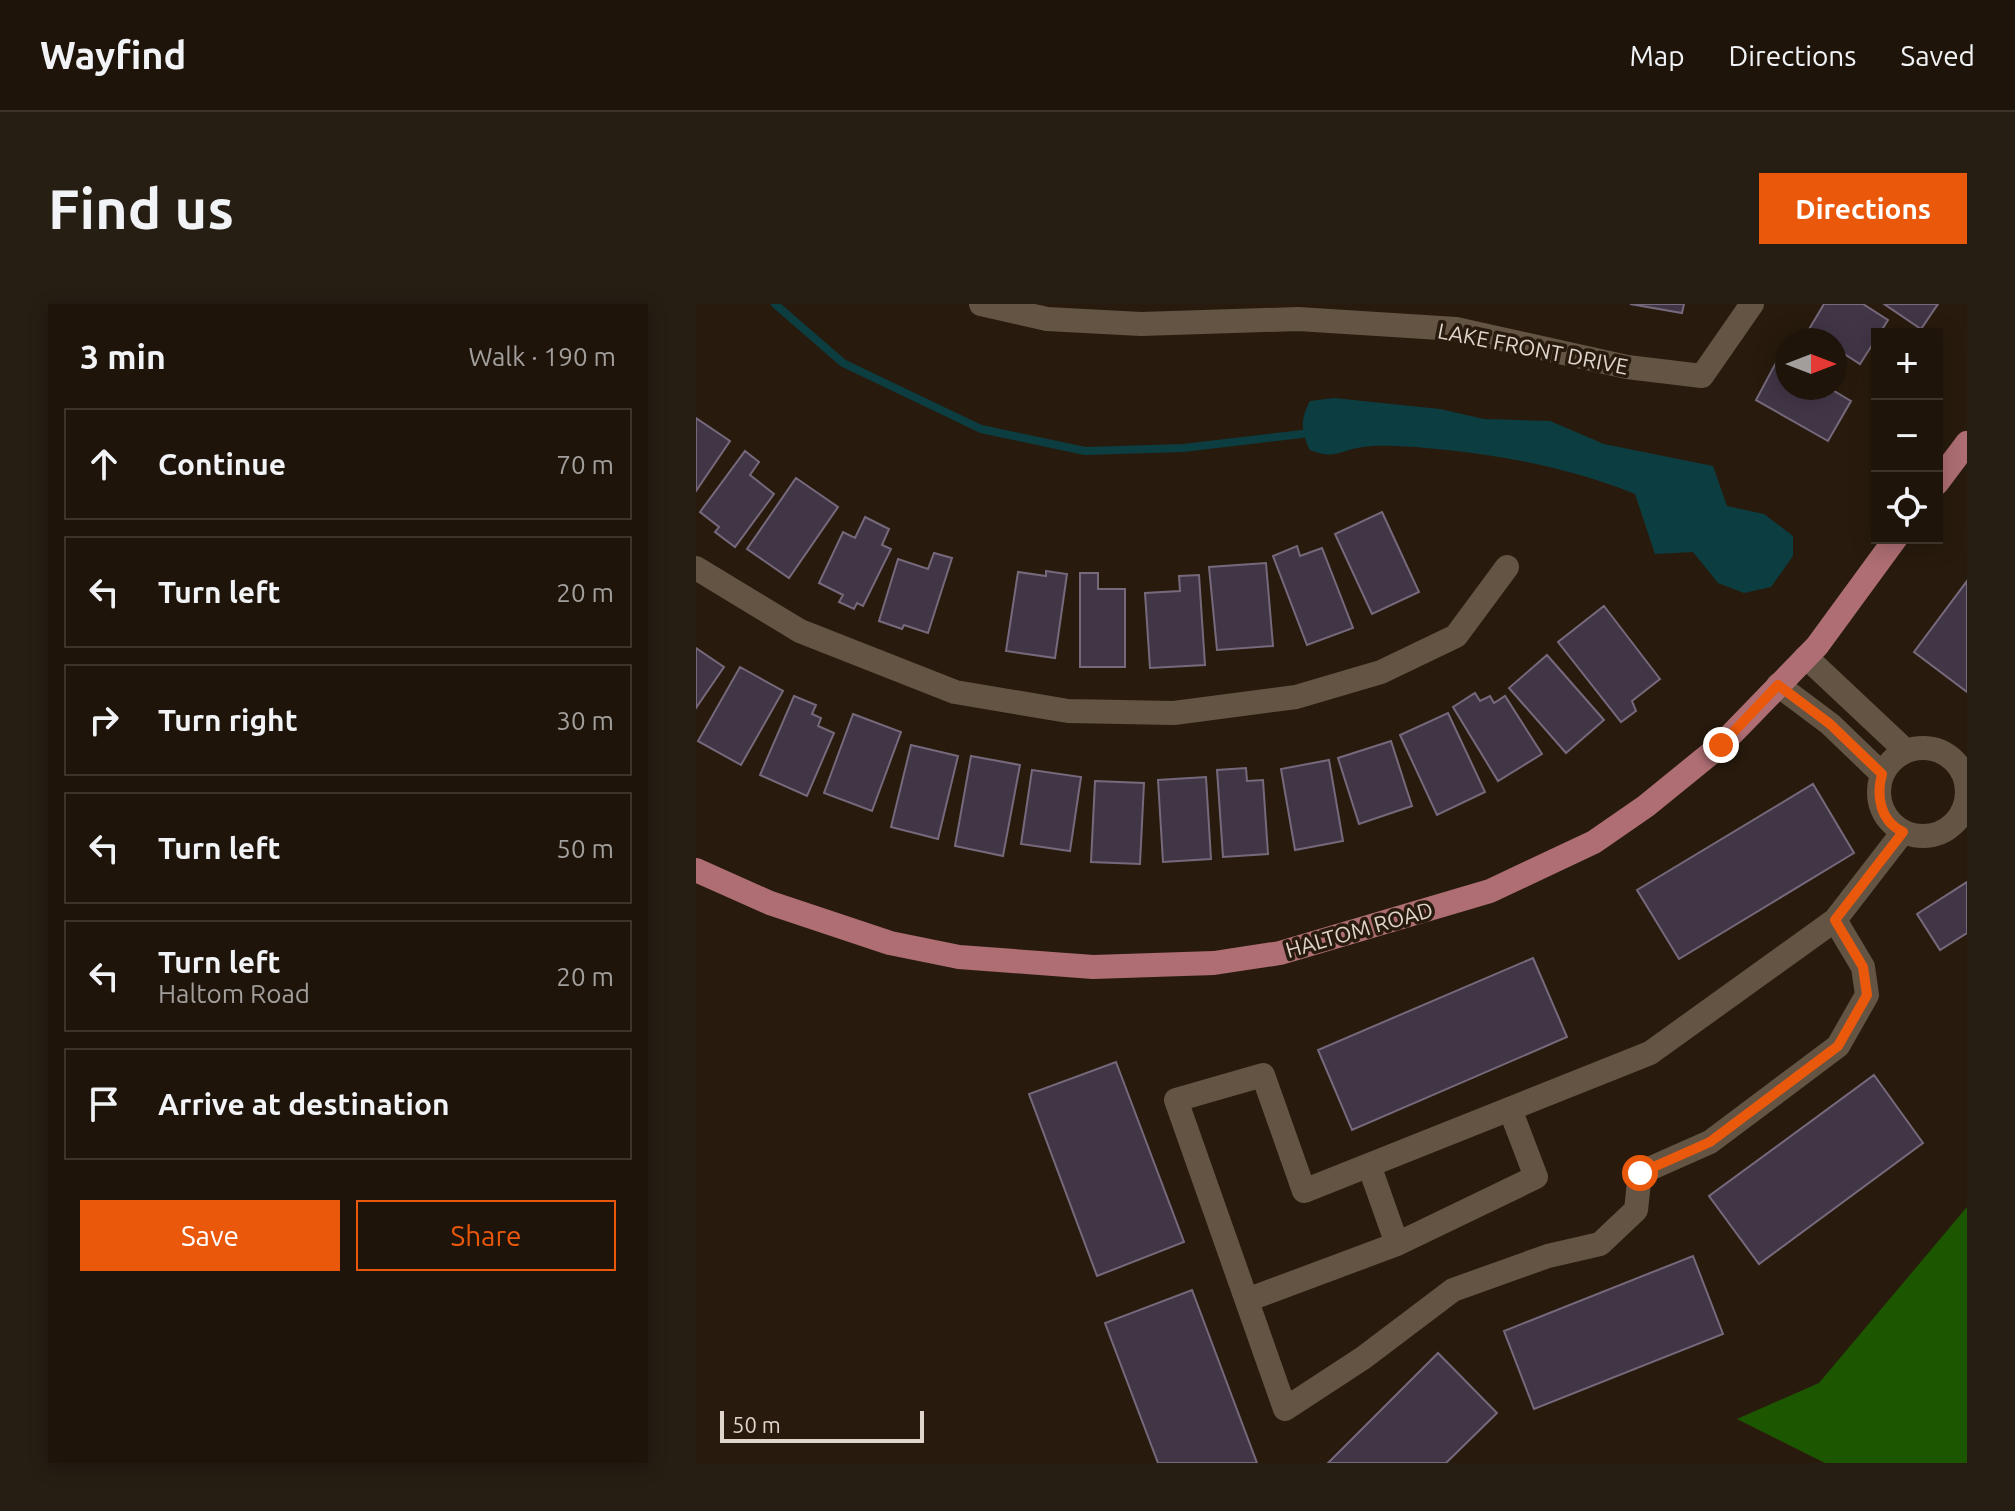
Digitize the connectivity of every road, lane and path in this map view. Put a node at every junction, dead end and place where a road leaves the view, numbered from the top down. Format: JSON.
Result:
{"nodes":[{"id":1,"x":981,"y":304,"type":"edge"},
{"id":2,"x":1752,"y":304,"type":"edge"},
{"id":3,"x":1967,"y":443,"type":"edge"},
{"id":4,"x":1943,"y":475,"type":"edge"},
{"id":5,"x":1891,"y":544,"type":"edge"},
{"id":6,"x":1507,"y":567,"type":"dead end"},
{"id":7,"x":696,"y":568,"type":"edge"},
{"id":8,"x":1806,"y":657,"type":"junction"},
{"id":9,"x":1778,"y":685,"type":"junction"},
{"id":10,"x":1906,"y":751,"type":"junction"},
{"id":11,"x":1882,"y":774,"type":"junction"},
{"id":12,"x":1966,"y":778,"type":"edge"},
{"id":13,"x":1903,"y":832,"type":"junction"},
{"id":14,"x":696,"y":870,"type":"edge"},
{"id":15,"x":1835,"y":920,"type":"junction"},
{"id":16,"x":1510,"y":1109,"type":"junction"},
{"id":17,"x":1369,"y":1165,"type":"junction"},
{"id":18,"x":1397,"y":1244,"type":"junction"},
{"id":19,"x":1247,"y":1300,"type":"junction"}],
"edges":[{"from":1,"to":2,"type":"street","name":"LAKE FRONT DRIVE"},
{"from":3,"to":4,"type":"main road"},
{"from":5,"to":8,"type":"main road","name":"HALTOM ROAD"},
{"from":6,"to":7,"type":"street"},
{"from":8,"to":9,"type":"main road","name":"HALTOM ROAD"},
{"from":8,"to":10,"type":"street"},
{"from":9,"to":11,"type":"street"},
{"from":9,"to":14,"type":"main road","name":"HALTOM ROAD"},
{"from":10,"to":11,"type":"street"},
{"from":10,"to":12,"type":"street"},
{"from":11,"to":13,"type":"street"},
{"from":12,"to":13,"type":"street"},
{"from":13,"to":15,"type":"street"},
{"from":15,"to":16,"type":"street"},
{"from":15,"to":19,"type":"street"},
{"from":16,"to":17,"type":"street"},
{"from":16,"to":18,"type":"street"},
{"from":17,"to":18,"type":"street"},
{"from":17,"to":19,"type":"street"},
{"from":18,"to":19,"type":"street"}]}
